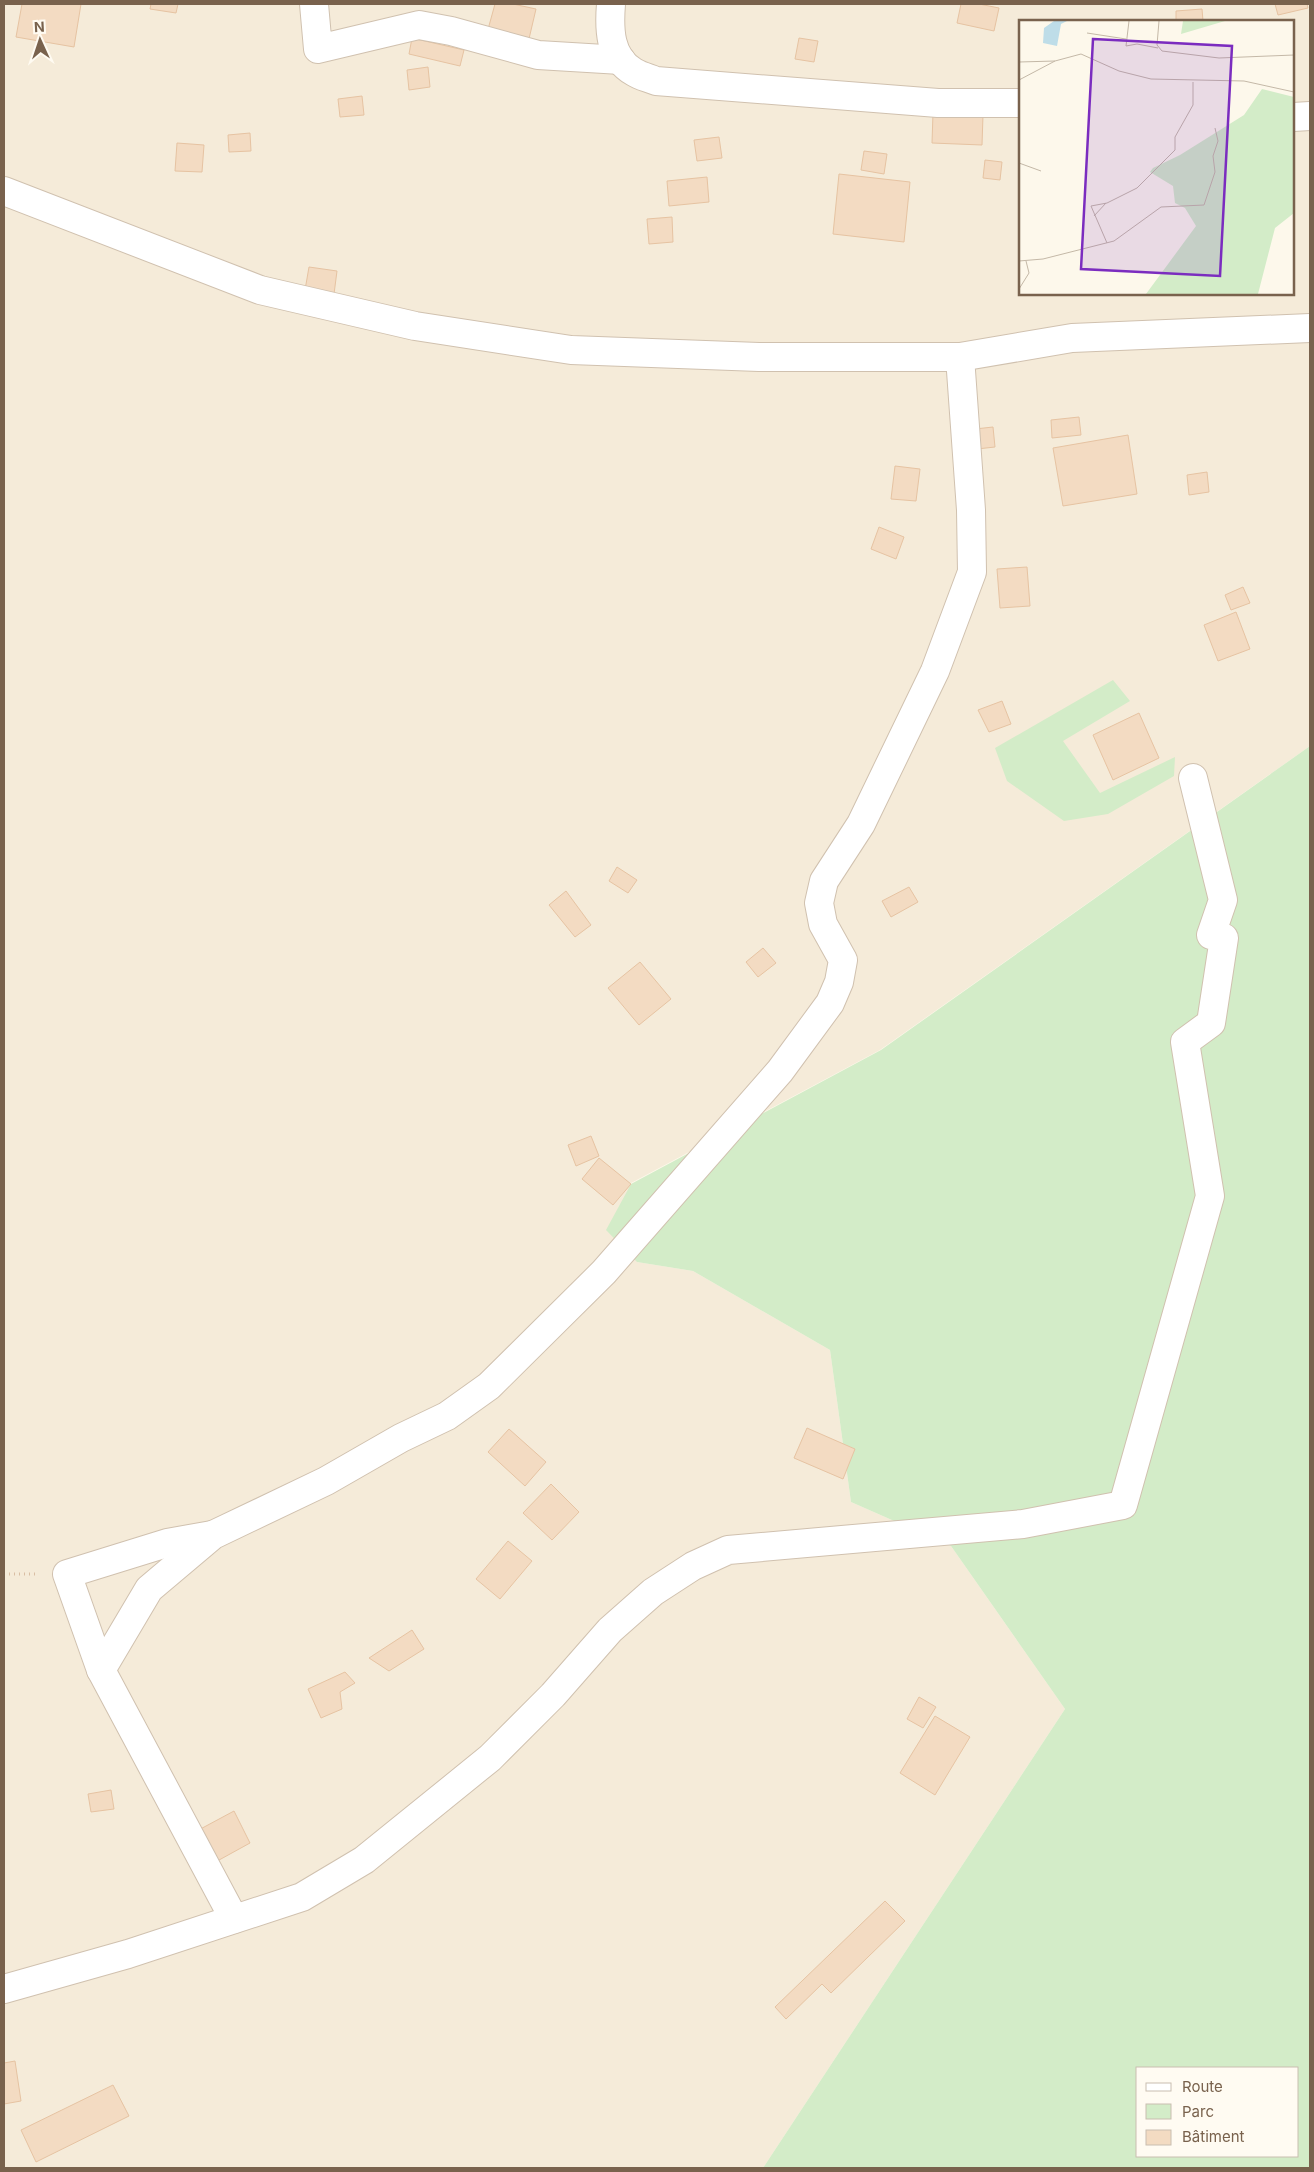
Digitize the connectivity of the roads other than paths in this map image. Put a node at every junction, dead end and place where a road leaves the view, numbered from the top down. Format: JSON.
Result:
{"nodes":[{"id":1,"x":314,"y":4,"type":"edge"},
{"id":2,"x":611,"y":4,"type":"edge"},
{"id":3,"x":621,"y":60,"type":"junction"},
{"id":4,"x":1019,"y":103,"type":"edge"},
{"id":5,"x":1310,"y":116,"type":"edge"},
{"id":6,"x":1294,"y":117,"type":"edge"},
{"id":7,"x":4,"y":191,"type":"edge"},
{"id":8,"x":1310,"y":328,"type":"edge"},
{"id":9,"x":960,"y":357,"type":"junction"},
{"id":10,"x":1193,"y":778,"type":"dead end"},
{"id":11,"x":213,"y":1535,"type":"junction"},
{"id":12,"x":101,"y":1670,"type":"junction"},
{"id":13,"x":234,"y":1918,"type":"junction"},
{"id":14,"x":4,"y":1989,"type":"edge"}],
"edges":[{"from":1,"to":3,"type":"street"},
{"from":2,"to":3,"type":"street"},
{"from":3,"to":4,"type":"street"},
{"from":5,"to":6,"type":"street"},
{"from":7,"to":9,"type":"street"},
{"from":8,"to":9,"type":"street"},
{"from":9,"to":11,"type":"street"},
{"from":10,"to":13,"type":"street"},
{"from":11,"to":12,"type":"street"},
{"from":11,"to":12,"type":"street"},
{"from":12,"to":13,"type":"street"},
{"from":13,"to":14,"type":"street"}]}
